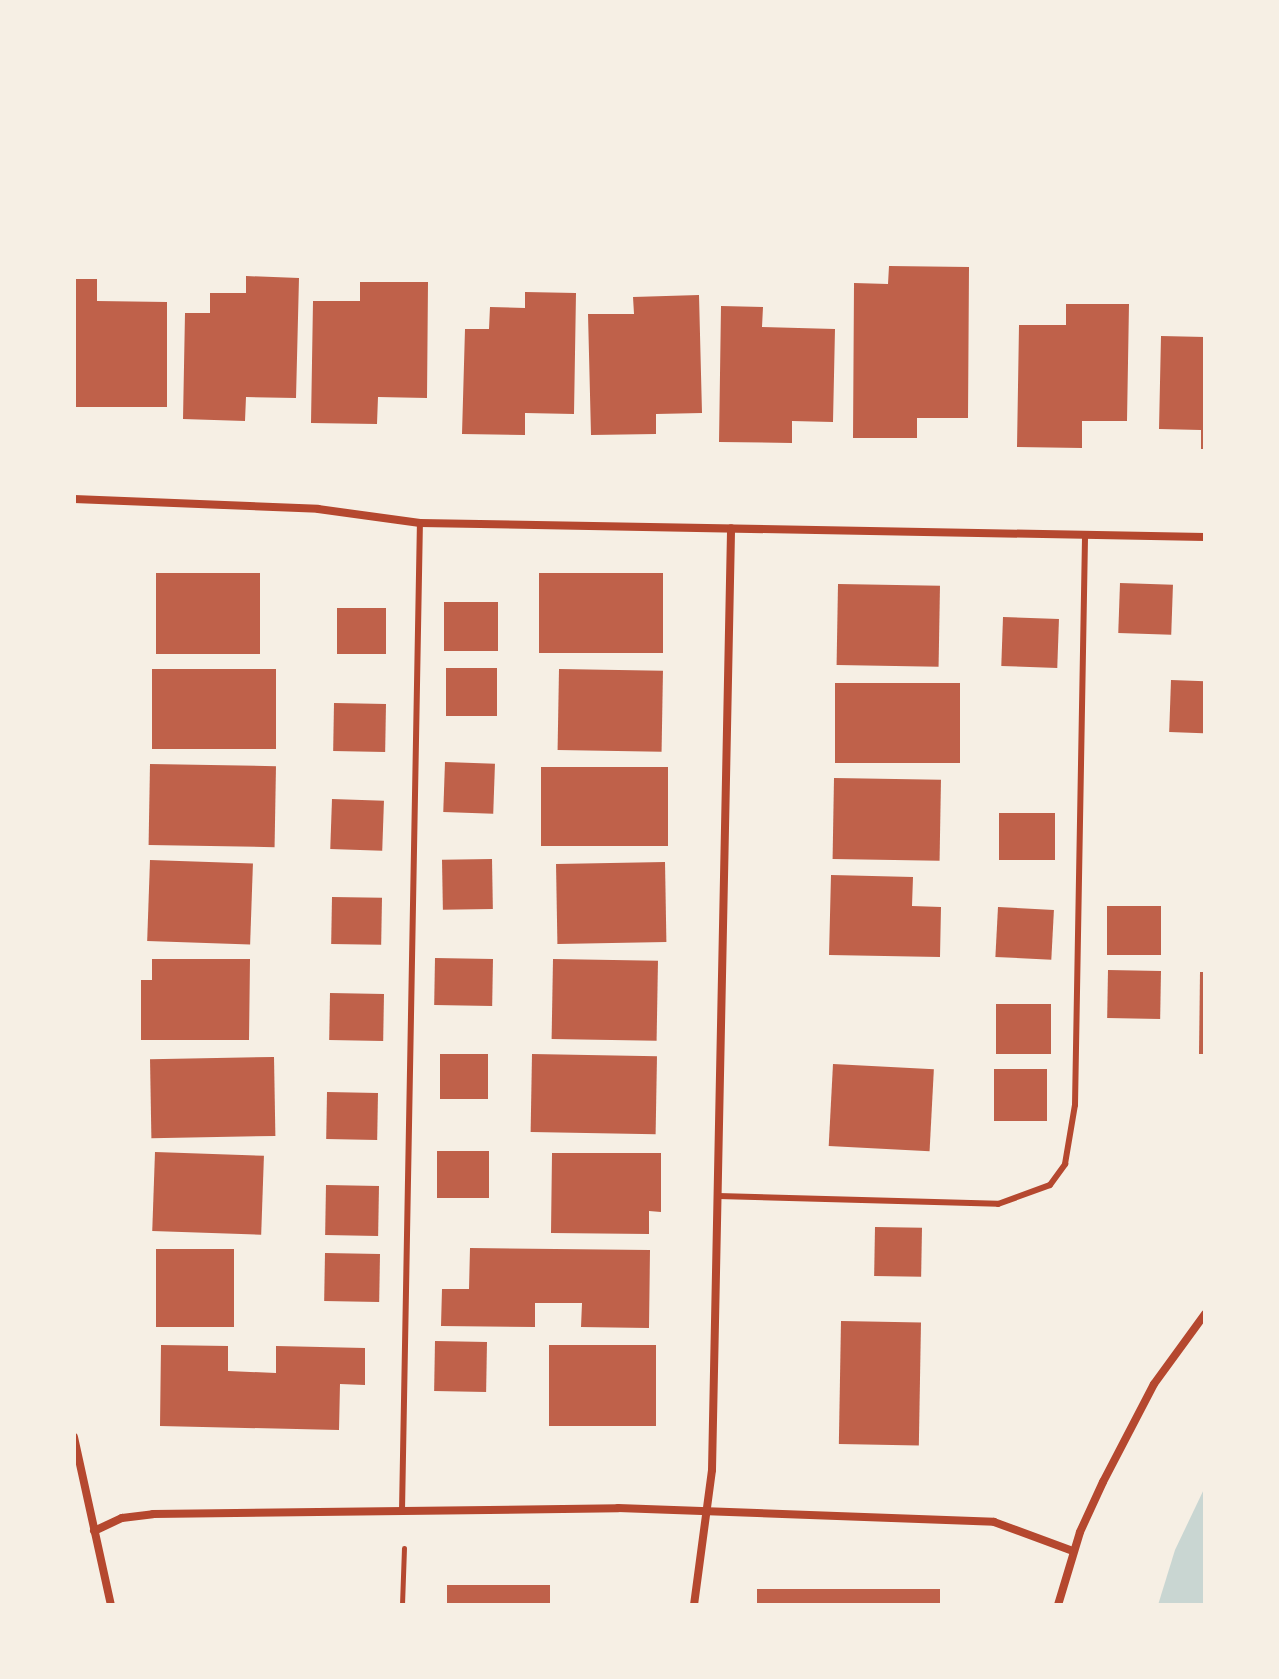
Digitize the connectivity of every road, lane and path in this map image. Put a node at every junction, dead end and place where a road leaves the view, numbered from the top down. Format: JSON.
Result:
{"nodes":[{"id":1,"x":74,"y":499,"type":"edge"},
{"id":2,"x":420,"y":523,"type":"junction"},
{"id":3,"x":731,"y":528,"type":"junction"},
{"id":4,"x":1085,"y":535,"type":"junction"},
{"id":5,"x":1205,"y":537,"type":"edge"},
{"id":6,"x":718,"y":1196,"type":"junction"},
{"id":7,"x":1205,"y":1314,"type":"edge"},
{"id":8,"x":74,"y":1437,"type":"edge"},
{"id":9,"x":402,"y":1511,"type":"junction"},
{"id":10,"x":705,"y":1513,"type":"junction"},
{"id":11,"x":94,"y":1531,"type":"junction"},
{"id":12,"x":404,"y":1548,"type":"dead end"},
{"id":13,"x":1073,"y":1551,"type":"junction"},
{"id":14,"x":111,"y":1605,"type":"edge"},
{"id":15,"x":402,"y":1605,"type":"edge"},
{"id":16,"x":694,"y":1605,"type":"edge"},
{"id":17,"x":1058,"y":1605,"type":"edge"}],
"edges":[{"from":1,"to":2,"type":"street"},
{"from":2,"to":3,"type":"street"},
{"from":2,"to":9,"type":"lane"},
{"from":3,"to":4,"type":"street"},
{"from":3,"to":6,"type":"street"},
{"from":4,"to":5,"type":"street"},
{"from":4,"to":6,"type":"lane"},
{"from":6,"to":10,"type":"street"},
{"from":7,"to":13,"type":"street"},
{"from":8,"to":11,"type":"street"},
{"from":9,"to":10,"type":"street"},
{"from":9,"to":11,"type":"street"},
{"from":10,"to":13,"type":"street"},
{"from":10,"to":16,"type":"street"},
{"from":11,"to":14,"type":"street"},
{"from":12,"to":15,"type":"path"},
{"from":13,"to":17,"type":"street"}]}
